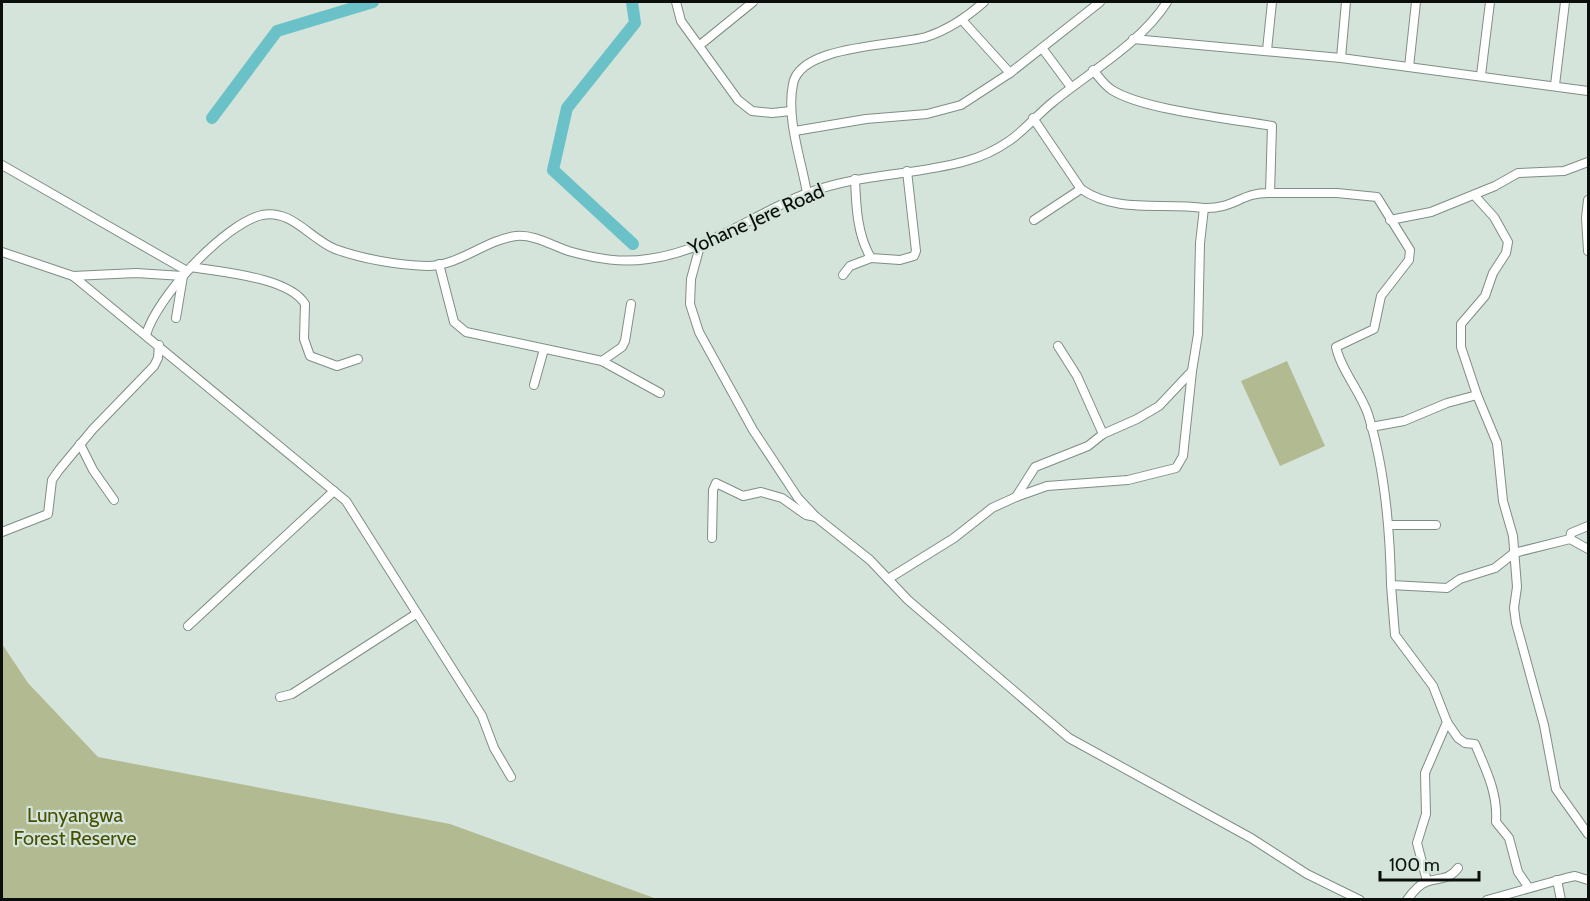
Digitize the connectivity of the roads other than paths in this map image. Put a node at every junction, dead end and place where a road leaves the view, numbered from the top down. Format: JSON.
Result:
{"nodes":[{"id":1,"x":676,"y":2,"type":"edge"},
{"id":2,"x":753,"y":2,"type":"edge"},
{"id":3,"x":984,"y":2,"type":"edge"},
{"id":4,"x":1100,"y":2,"type":"edge"},
{"id":5,"x":1167,"y":2,"type":"edge"},
{"id":6,"x":1272,"y":2,"type":"edge"},
{"id":7,"x":1346,"y":2,"type":"edge"},
{"id":8,"x":1416,"y":2,"type":"edge"},
{"id":9,"x":1490,"y":2,"type":"edge"},
{"id":10,"x":1565,"y":2,"type":"edge"},
{"id":11,"x":962,"y":20,"type":"junction"},
{"id":12,"x":1133,"y":39,"type":"junction"},
{"id":13,"x":700,"y":45,"type":"junction"},
{"id":14,"x":1042,"y":48,"type":"junction"},
{"id":15,"x":1267,"y":50,"type":"junction"},
{"id":16,"x":1341,"y":58,"type":"junction"},
{"id":17,"x":1409,"y":67,"type":"junction"},
{"id":18,"x":1093,"y":70,"type":"junction"},
{"id":19,"x":1010,"y":73,"type":"junction"},
{"id":20,"x":1481,"y":75,"type":"junction"},
{"id":21,"x":1555,"y":85,"type":"junction"},
{"id":22,"x":1071,"y":87,"type":"junction"},
{"id":23,"x":1588,"y":91,"type":"edge"},
{"id":24,"x":791,"y":111,"type":"junction"},
{"id":25,"x":1033,"y":118,"type":"junction"},
{"id":26,"x":795,"y":131,"type":"junction"},
{"id":27,"x":1588,"y":162,"type":"edge"},
{"id":28,"x":2,"y":165,"type":"edge"},
{"id":29,"x":907,"y":171,"type":"junction"},
{"id":30,"x":855,"y":179,"type":"junction"},
{"id":31,"x":1081,"y":189,"type":"junction"},
{"id":32,"x":807,"y":193,"type":"junction"},
{"id":33,"x":1270,"y":193,"type":"junction"},
{"id":34,"x":1474,"y":195,"type":"junction"},
{"id":35,"x":1588,"y":201,"type":"edge"},
{"id":36,"x":1204,"y":208,"type":"junction"},
{"id":37,"x":1034,"y":220,"type":"dead end"},
{"id":38,"x":1390,"y":220,"type":"junction"},
{"id":39,"x":700,"y":246,"type":"junction"},
{"id":40,"x":1588,"y":251,"type":"edge"},
{"id":41,"x":2,"y":252,"type":"edge"},
{"id":42,"x":871,"y":258,"type":"junction"},
{"id":43,"x":439,"y":264,"type":"junction"},
{"id":44,"x":187,"y":271,"type":"junction"},
{"id":45,"x":843,"y":274,"type":"dead end"},
{"id":46,"x":73,"y":276,"type":"junction"},
{"id":47,"x":630,"y":304,"type":"dead end"},
{"id":48,"x":176,"y":318,"type":"dead end"},
{"id":49,"x":146,"y":334,"type":"junction"},
{"id":50,"x":159,"y":345,"type":"junction"},
{"id":51,"x":1058,"y":346,"type":"dead end"},
{"id":52,"x":544,"y":349,"type":"junction"},
{"id":53,"x":358,"y":359,"type":"dead end"},
{"id":54,"x":602,"y":361,"type":"junction"},
{"id":55,"x":1192,"y":371,"type":"junction"},
{"id":56,"x":534,"y":385,"type":"dead end"},
{"id":57,"x":660,"y":393,"type":"dead end"},
{"id":58,"x":1477,"y":395,"type":"junction"},
{"id":59,"x":1371,"y":427,"type":"junction"},
{"id":60,"x":1103,"y":434,"type":"junction"},
{"id":61,"x":80,"y":444,"type":"junction"},
{"id":62,"x":334,"y":490,"type":"junction"},
{"id":63,"x":1016,"y":497,"type":"junction"},
{"id":64,"x":114,"y":500,"type":"dead end"},
{"id":65,"x":816,"y":517,"type":"junction"},
{"id":66,"x":1389,"y":525,"type":"junction"},
{"id":67,"x":1436,"y":525,"type":"dead end"},
{"id":68,"x":1588,"y":526,"type":"edge"},
{"id":69,"x":2,"y":532,"type":"edge"},
{"id":70,"x":712,"y":538,"type":"dead end"},
{"id":71,"x":1570,"y":539,"type":"junction"},
{"id":72,"x":1588,"y":549,"type":"edge"},
{"id":73,"x":1514,"y":552,"type":"junction"},
{"id":74,"x":888,"y":579,"type":"junction"},
{"id":75,"x":1391,"y":585,"type":"junction"},
{"id":76,"x":416,"y":614,"type":"junction"},
{"id":77,"x":188,"y":626,"type":"dead end"},
{"id":78,"x":280,"y":698,"type":"dead end"},
{"id":79,"x":1447,"y":722,"type":"junction"},
{"id":80,"x":511,"y":777,"type":"dead end"},
{"id":81,"x":1588,"y":834,"type":"edge"},
{"id":82,"x":1458,"y":868,"type":"dead end"},
{"id":83,"x":1557,"y":880,"type":"junction"},
{"id":84,"x":1588,"y":880,"type":"edge"},
{"id":85,"x":1428,"y":881,"type":"junction"},
{"id":86,"x":1529,"y":888,"type":"junction"},
{"id":87,"x":1360,"y":900,"type":"edge"},
{"id":88,"x":1407,"y":900,"type":"edge"},
{"id":89,"x":1487,"y":900,"type":"edge"},
{"id":90,"x":1561,"y":900,"type":"edge"}],
"edges":[{"from":1,"to":13,"type":"street"},
{"from":2,"to":13,"type":"street"},
{"from":3,"to":11,"type":"street"},
{"from":4,"to":14,"type":"street"},
{"from":5,"to":12,"type":"street","name":"Yohane Jere Road"},
{"from":6,"to":15,"type":"street"},
{"from":7,"to":16,"type":"street"},
{"from":8,"to":17,"type":"street"},
{"from":9,"to":20,"type":"street"},
{"from":10,"to":21,"type":"street"},
{"from":11,"to":19,"type":"street"},
{"from":11,"to":24,"type":"street"},
{"from":12,"to":15,"type":"street"},
{"from":12,"to":18,"type":"street","name":"Yohane Jere Road"},
{"from":13,"to":24,"type":"street"},
{"from":14,"to":19,"type":"street"},
{"from":14,"to":22,"type":"street"},
{"from":15,"to":16,"type":"street"},
{"from":16,"to":17,"type":"street"},
{"from":17,"to":20,"type":"street"},
{"from":18,"to":22,"type":"street","name":"Yohane Jere Road"},
{"from":18,"to":33,"type":"street"},
{"from":19,"to":26,"type":"street"},
{"from":20,"to":21,"type":"street"},
{"from":21,"to":23,"type":"street"},
{"from":22,"to":25,"type":"street","name":"Yohane Jere Road"},
{"from":24,"to":26,"type":"street"},
{"from":25,"to":29,"type":"street","name":"Yohane Jere Road"},
{"from":25,"to":31,"type":"street"},
{"from":26,"to":32,"type":"street"},
{"from":27,"to":34,"type":"street"},
{"from":28,"to":44,"type":"street"},
{"from":29,"to":30,"type":"street","name":"Yohane Jere Road"},
{"from":29,"to":42,"type":"street"},
{"from":30,"to":32,"type":"street","name":"Yohane Jere Road"},
{"from":30,"to":42,"type":"street"},
{"from":31,"to":36,"type":"street"},
{"from":31,"to":37,"type":"street"},
{"from":32,"to":39,"type":"street","name":"Yohane Jere Road"},
{"from":33,"to":36,"type":"street"},
{"from":33,"to":38,"type":"street"},
{"from":34,"to":38,"type":"street"},
{"from":34,"to":58,"type":"street"},
{"from":35,"to":40,"type":"street"},
{"from":36,"to":55,"type":"street"},
{"from":38,"to":59,"type":"street"},
{"from":39,"to":43,"type":"street","name":"Yohane Jere Road"},
{"from":39,"to":65,"type":"street"},
{"from":41,"to":46,"type":"street"},
{"from":42,"to":45,"type":"street"},
{"from":43,"to":44,"type":"street","name":"Yohane Jere Road"},
{"from":43,"to":52,"type":"street"},
{"from":44,"to":46,"type":"street"},
{"from":44,"to":48,"type":"street"},
{"from":44,"to":49,"type":"street","name":"Yohane Jere Road"},
{"from":44,"to":53,"type":"street"},
{"from":46,"to":49,"type":"street"},
{"from":47,"to":54,"type":"street"},
{"from":49,"to":50,"type":"street"},
{"from":50,"to":61,"type":"street"},
{"from":50,"to":62,"type":"street"},
{"from":51,"to":60,"type":"street"},
{"from":52,"to":54,"type":"street"},
{"from":52,"to":56,"type":"street"},
{"from":54,"to":57,"type":"street"},
{"from":55,"to":60,"type":"street"},
{"from":55,"to":63,"type":"street"},
{"from":58,"to":59,"type":"street"},
{"from":58,"to":73,"type":"street"},
{"from":59,"to":66,"type":"street"},
{"from":60,"to":63,"type":"street"},
{"from":61,"to":64,"type":"street"},
{"from":61,"to":69,"type":"street"},
{"from":62,"to":76,"type":"street"},
{"from":62,"to":77,"type":"street"},
{"from":63,"to":74,"type":"street"},
{"from":65,"to":70,"type":"street"},
{"from":65,"to":74,"type":"street"},
{"from":66,"to":67,"type":"street"},
{"from":66,"to":75,"type":"street"},
{"from":68,"to":71,"type":"street"},
{"from":71,"to":72,"type":"street"},
{"from":71,"to":73,"type":"street"},
{"from":73,"to":75,"type":"street"},
{"from":73,"to":81,"type":"street"},
{"from":74,"to":87,"type":"street"},
{"from":75,"to":79,"type":"street"},
{"from":76,"to":78,"type":"street"},
{"from":76,"to":80,"type":"street"},
{"from":79,"to":85,"type":"street"},
{"from":79,"to":86,"type":"street"},
{"from":82,"to":85,"type":"street"},
{"from":83,"to":84,"type":"street"},
{"from":83,"to":86,"type":"street"},
{"from":83,"to":90,"type":"street"},
{"from":85,"to":88,"type":"street"},
{"from":86,"to":89,"type":"street"}]}
